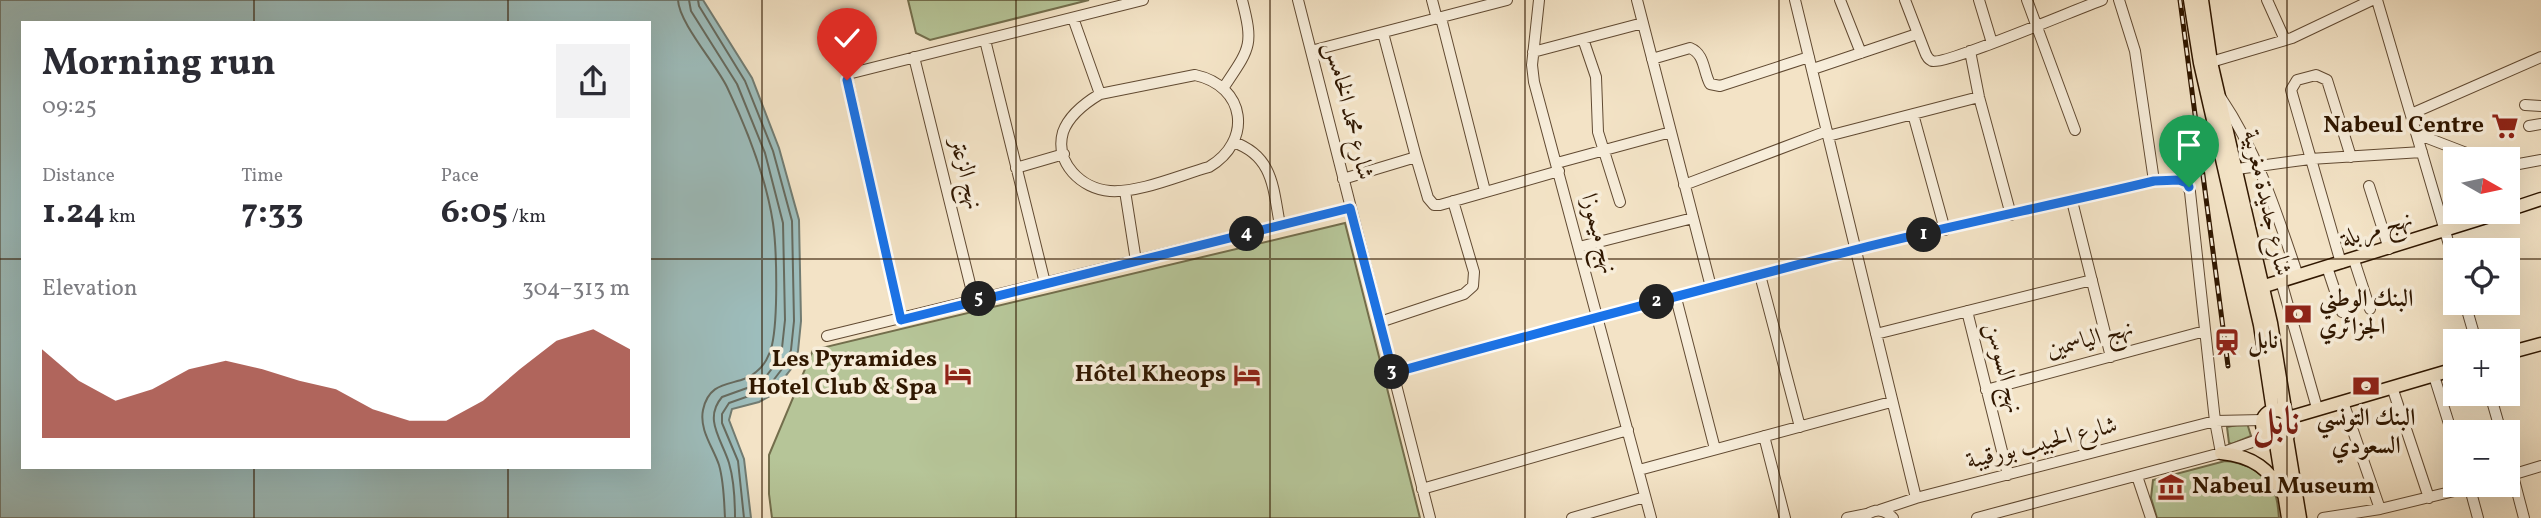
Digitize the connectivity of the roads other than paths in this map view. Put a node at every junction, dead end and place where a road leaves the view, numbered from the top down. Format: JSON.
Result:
{"nodes":[{"id":1,"x":1143,"y":0,"type":"edge"},
{"id":2,"x":1242,"y":0,"type":"edge"},
{"id":3,"x":1298,"y":0,"type":"edge"},
{"id":4,"x":1432,"y":0,"type":"edge"},
{"id":5,"x":1507,"y":0,"type":"edge"},
{"id":6,"x":1539,"y":0,"type":"edge"},
{"id":7,"x":1637,"y":0,"type":"edge"},
{"id":8,"x":1796,"y":0,"type":"edge"},
{"id":9,"x":1840,"y":0,"type":"edge"},
{"id":10,"x":1905,"y":0,"type":"edge"},
{"id":11,"x":1979,"y":0,"type":"edge"},
{"id":12,"x":2026,"y":0,"type":"edge"},
{"id":13,"x":2102,"y":0,"type":"edge"},
{"id":14,"x":2119,"y":0,"type":"edge"},
{"id":15,"x":2190,"y":0,"type":"edge"},
{"id":16,"x":2202,"y":0,"type":"edge"},
{"id":17,"x":2267,"y":0,"type":"edge"},
{"id":18,"x":2372,"y":0,"type":"edge"},
{"id":19,"x":2377,"y":0,"type":"edge"},
{"id":20,"x":1073,"y":18,"type":"junction"},
{"id":21,"x":1439,"y":19,"type":"junction"},
{"id":22,"x":1643,"y":23,"type":"junction"},
{"id":23,"x":2035,"y":25,"type":"junction"},
{"id":24,"x":1383,"y":33,"type":"junction"},
{"id":25,"x":1917,"y":34,"type":"junction"},
{"id":26,"x":1583,"y":39,"type":"junction"},
{"id":27,"x":985,"y":40,"type":"junction"},
{"id":28,"x":2285,"y":40,"type":"junction"},
{"id":29,"x":1992,"y":43,"type":"junction"},
{"id":30,"x":1311,"y":51,"type":"junction"},
{"id":31,"x":1533,"y":51,"type":"junction"},
{"id":32,"x":1970,"y":51,"type":"junction"},
{"id":33,"x":1861,"y":53,"type":"junction"},
{"id":34,"x":914,"y":57,"type":"junction"},
{"id":35,"x":1809,"y":57,"type":"junction"},
{"id":36,"x":2541,"y":57,"type":"edge"},
{"id":37,"x":1652,"y":60,"type":"junction"},
{"id":38,"x":2211,"y":62,"type":"junction"},
{"id":39,"x":1813,"y":69,"type":"junction"},
{"id":40,"x":1224,"y":87,"type":"junction"},
{"id":41,"x":1100,"y":94,"type":"junction"},
{"id":42,"x":2220,"y":96,"type":"junction"},
{"id":43,"x":1979,"y":97,"type":"junction"},
{"id":44,"x":2525,"y":104,"type":"dead end"},
{"id":45,"x":2541,"y":106,"type":"edge"},
{"id":46,"x":1913,"y":114,"type":"junction"},
{"id":47,"x":2411,"y":114,"type":"junction"},
{"id":48,"x":2541,"y":124,"type":"edge"},
{"id":49,"x":2529,"y":126,"type":"dead end"},
{"id":50,"x":2076,"y":130,"type":"dead end"},
{"id":51,"x":1671,"y":132,"type":"junction"},
{"id":52,"x":1828,"y":133,"type":"junction"},
{"id":53,"x":2417,"y":134,"type":"junction"},
{"id":54,"x":1233,"y":142,"type":"junction"},
{"id":55,"x":2451,"y":147,"type":"edge"},
{"id":56,"x":1602,"y":149,"type":"junction"},
{"id":57,"x":2422,"y":152,"type":"junction"},
{"id":58,"x":1064,"y":153,"type":"junction"},
{"id":59,"x":1416,"y":157,"type":"junction"},
{"id":60,"x":2351,"y":157,"type":"junction"},
{"id":61,"x":2310,"y":159,"type":"junction"},
{"id":62,"x":2541,"y":160,"type":"edge"},
{"id":63,"x":2520,"y":164,"type":"edge"},
{"id":64,"x":2259,"y":165,"type":"junction"},
{"id":65,"x":1558,"y":167,"type":"junction"},
{"id":66,"x":1016,"y":168,"type":"junction"},
{"id":67,"x":2237,"y":169,"type":"junction"},
{"id":68,"x":1343,"y":179,"type":"junction"},
{"id":69,"x":2154,"y":181,"type":"junction"},
{"id":70,"x":1684,"y":185,"type":"junction"},
{"id":71,"x":2369,"y":186,"type":"dead end"},
{"id":72,"x":1125,"y":191,"type":"junction"},
{"id":73,"x":1485,"y":191,"type":"junction"},
{"id":74,"x":2541,"y":199,"type":"edge"},
{"id":75,"x":1453,"y":201,"type":"junction"},
{"id":76,"x":2072,"y":201,"type":"junction"},
{"id":77,"x":1620,"y":202,"type":"dead end"},
{"id":78,"x":2520,"y":206,"type":"edge"},
{"id":79,"x":1350,"y":208,"type":"junction"},
{"id":80,"x":2011,"y":215,"type":"junction"},
{"id":81,"x":1693,"y":218,"type":"junction"},
{"id":82,"x":2465,"y":224,"type":"edge"},
{"id":83,"x":1280,"y":225,"type":"junction"},
{"id":84,"x":1945,"y":230,"type":"junction"},
{"id":85,"x":2446,"y":230,"type":"junction"},
{"id":86,"x":2448,"y":238,"type":"edge"},
{"id":87,"x":1579,"y":247,"type":"junction"},
{"id":88,"x":2389,"y":249,"type":"junction"},
{"id":89,"x":1856,"y":250,"type":"junction"},
{"id":90,"x":1136,"y":261,"type":"junction"},
{"id":91,"x":2347,"y":261,"type":"junction"},
{"id":92,"x":2327,"y":267,"type":"junction"},
{"id":93,"x":1760,"y":275,"type":"junction"},
{"id":94,"x":2298,"y":276,"type":"junction"},
{"id":95,"x":2092,"y":280,"type":"junction"},
{"id":96,"x":2281,"y":281,"type":"junction"},
{"id":97,"x":1045,"y":283,"type":"junction"},
{"id":98,"x":1711,"y":287,"type":"junction"},
{"id":99,"x":2258,"y":288,"type":"junction"},
{"id":100,"x":1676,"y":298,"type":"junction"},
{"id":101,"x":974,"y":300,"type":"junction"},
{"id":102,"x":2370,"y":309,"type":"dead end"},
{"id":103,"x":1967,"y":311,"type":"junction"},
{"id":104,"x":2342,"y":312,"type":"dead end"},
{"id":105,"x":1598,"y":316,"type":"junction"},
{"id":106,"x":901,"y":320,"type":"junction"},
{"id":107,"x":1380,"y":322,"type":"junction"},
{"id":108,"x":2205,"y":331,"type":"junction"},
{"id":109,"x":1875,"y":334,"type":"junction"},
{"id":110,"x":827,"y":336,"type":"dead end"},
{"id":111,"x":2541,"y":344,"type":"edge"},
{"id":112,"x":2520,"y":350,"type":"edge"},
{"id":113,"x":2111,"y":357,"type":"junction"},
{"id":114,"x":1393,"y":373,"type":"junction"},
{"id":115,"x":2443,"y":373,"type":"edge"},
{"id":116,"x":2434,"y":376,"type":"junction"},
{"id":117,"x":2392,"y":387,"type":"junction"},
{"id":118,"x":1986,"y":390,"type":"junction"},
{"id":119,"x":2343,"y":401,"type":"junction"},
{"id":120,"x":1891,"y":402,"type":"junction"},
{"id":121,"x":2318,"y":408,"type":"junction"},
{"id":122,"x":2284,"y":418,"type":"junction"},
{"id":123,"x":2263,"y":420,"type":"junction"},
{"id":124,"x":2448,"y":420,"type":"edge"},
{"id":125,"x":2215,"y":421,"type":"junction"},
{"id":126,"x":1800,"y":427,"type":"junction"},
{"id":127,"x":1628,"y":430,"type":"junction"},
{"id":128,"x":1764,"y":436,"type":"junction"},
{"id":129,"x":2272,"y":437,"type":"junction"},
{"id":130,"x":1715,"y":449,"type":"junction"},
{"id":131,"x":2221,"y":453,"type":"junction"},
{"id":132,"x":2541,"y":466,"type":"edge"},
{"id":133,"x":1639,"y":470,"type":"junction"},
{"id":134,"x":2520,"y":472,"type":"edge"},
{"id":135,"x":2008,"y":475,"type":"junction"},
{"id":136,"x":2137,"y":475,"type":"junction"},
{"id":137,"x":1422,"y":489,"type":"junction"},
{"id":138,"x":2443,"y":494,"type":"edge"},
{"id":139,"x":1646,"y":497,"type":"junction"},
{"id":140,"x":2285,"y":497,"type":"junction"},
{"id":141,"x":2474,"y":497,"type":"edge"},
{"id":142,"x":2517,"y":497,"type":"edge"},
{"id":143,"x":1916,"y":498,"type":"junction"},
{"id":144,"x":2429,"y":498,"type":"junction"},
{"id":145,"x":2380,"y":509,"type":"junction"},
{"id":146,"x":1880,"y":510,"type":"junction"},
{"id":147,"x":1865,"y":516,"type":"edge"},
{"id":148,"x":1430,"y":518,"type":"edge"},
{"id":149,"x":1572,"y":518,"type":"edge"},
{"id":150,"x":1651,"y":518,"type":"edge"},
{"id":151,"x":1785,"y":518,"type":"edge"},
{"id":152,"x":1847,"y":518,"type":"edge"},
{"id":153,"x":1893,"y":518,"type":"edge"},
{"id":154,"x":1977,"y":518,"type":"edge"},
{"id":155,"x":2151,"y":518,"type":"edge"},
{"id":156,"x":2288,"y":518,"type":"edge"},
{"id":157,"x":2300,"y":518,"type":"edge"},
{"id":158,"x":2323,"y":518,"type":"edge"},
{"id":159,"x":2478,"y":518,"type":"edge"},
{"id":160,"x":2524,"y":518,"type":"edge"}],
"edges":[{"from":1,"to":20,"type":"street"},
{"from":2,"to":40,"type":"street"},
{"from":3,"to":30,"type":"street","name":"شارع محمد الخامس"},
{"from":4,"to":21,"type":"street"},
{"from":5,"to":21,"type":"street"},
{"from":6,"to":31,"type":"street","name":"نهج ميموزا"},
{"from":7,"to":22,"type":"street"},
{"from":8,"to":35,"type":"street"},
{"from":9,"to":33,"type":"street"},
{"from":10,"to":25,"type":"street"},
{"from":11,"to":29,"type":"street"},
{"from":12,"to":23,"type":"street"},
{"from":13,"to":23,"type":"street"},
{"from":14,"to":69,"type":"street"},
{"from":15,"to":99,"type":"main road","name":"شارع جديدة مغربية"},
{"from":16,"to":38,"type":"main road","name":"شارع جديدة مغربية"},
{"from":17,"to":28,"type":"street"},
{"from":18,"to":28,"type":"street"},
{"from":19,"to":47,"type":"street"},
{"from":20,"to":27,"type":"street"},
{"from":20,"to":41,"type":"street"},
{"from":21,"to":24,"type":"street"},
{"from":21,"to":73,"type":"street"},
{"from":22,"to":26,"type":"street"},
{"from":22,"to":37,"type":"street"},
{"from":23,"to":29,"type":"street"},
{"from":23,"to":50,"type":"street"},
{"from":24,"to":30,"type":"street"},
{"from":24,"to":59,"type":"street"},
{"from":25,"to":32,"type":"street"},
{"from":25,"to":33,"type":"street"},
{"from":26,"to":31,"type":"street"},
{"from":26,"to":56,"type":"street"},
{"from":27,"to":34,"type":"street"},
{"from":27,"to":66,"type":"street"},
{"from":28,"to":38,"type":"street"},
{"from":29,"to":32,"type":"street"},
{"from":30,"to":68,"type":"street","name":"شارع محمد الخامس"},
{"from":31,"to":65,"type":"street","name":"نهج ميموزا"},
{"from":32,"to":43,"type":"street"},
{"from":33,"to":39,"type":"street"},
{"from":34,"to":101,"type":"street","name":"نهج الزعتر"},
{"from":34,"to":106,"type":"street"},
{"from":35,"to":37,"type":"street"},
{"from":35,"to":39,"type":"street"},
{"from":36,"to":47,"type":"street"},
{"from":37,"to":51,"type":"street"},
{"from":38,"to":42,"type":"main road","name":"شارع جديدة مغربية"},
{"from":39,"to":52,"type":"street"},
{"from":40,"to":41,"type":"street"},
{"from":40,"to":54,"type":"street"},
{"from":41,"to":58,"type":"street"},
{"from":42,"to":64,"type":"street"},
{"from":42,"to":67,"type":"main road","name":"شارع جديدة مغربية"},
{"from":43,"to":46,"type":"street"},
{"from":43,"to":80,"type":"street"},
{"from":44,"to":45,"type":"street"},
{"from":46,"to":52,"type":"street"},
{"from":46,"to":84,"type":"street"},
{"from":47,"to":53,"type":"street"},
{"from":48,"to":49,"type":"street"},
{"from":51,"to":56,"type":"street"},
{"from":51,"to":70,"type":"street"},
{"from":52,"to":70,"type":"street"},
{"from":52,"to":89,"type":"street"},
{"from":53,"to":55,"type":"street"},
{"from":53,"to":57,"type":"street"},
{"from":54,"to":72,"type":"street"},
{"from":54,"to":83,"type":"street"},
{"from":56,"to":65,"type":"street"},
{"from":56,"to":77,"type":"street"},
{"from":57,"to":60,"type":"street"},
{"from":57,"to":85,"type":"street"},
{"from":58,"to":66,"type":"street"},
{"from":58,"to":72,"type":"street"},
{"from":59,"to":68,"type":"street"},
{"from":59,"to":75,"type":"street"},
{"from":60,"to":61,"type":"street"},
{"from":60,"to":61,"type":"street"},
{"from":61,"to":64,"type":"street"},
{"from":61,"to":91,"type":"street"},
{"from":62,"to":63,"type":"street"},
{"from":64,"to":67,"type":"street"},
{"from":64,"to":94,"type":"street"},
{"from":65,"to":73,"type":"street"},
{"from":65,"to":87,"type":"street","name":"نهج ميموزا"},
{"from":66,"to":97,"type":"street"},
{"from":67,"to":99,"type":"main road","name":"شارع جديدة مغربية"},
{"from":68,"to":79,"type":"street","name":"شارع محمد الخامس"},
{"from":69,"to":76,"type":"street"},
{"from":69,"to":108,"type":"street"},
{"from":70,"to":81,"type":"street"},
{"from":71,"to":88,"type":"street"},
{"from":72,"to":90,"type":"street"},
{"from":73,"to":75,"type":"street"},
{"from":74,"to":78,"type":"main road"},
{"from":75,"to":107,"type":"street"},
{"from":76,"to":80,"type":"street"},
{"from":76,"to":95,"type":"street"},
{"from":79,"to":83,"type":"street"},
{"from":79,"to":107,"type":"street","name":"شارع محمد الخامس"},
{"from":80,"to":84,"type":"street"},
{"from":81,"to":87,"type":"street"},
{"from":81,"to":98,"type":"street"},
{"from":82,"to":85,"type":"main road","name":"نهج مربلة"},
{"from":83,"to":90,"type":"street"},
{"from":84,"to":89,"type":"street"},
{"from":85,"to":86,"type":"street"},
{"from":85,"to":88,"type":"main road","name":"نهج مربلة"},
{"from":87,"to":105,"type":"street","name":"نهج ميموزا"},
{"from":88,"to":91,"type":"main road","name":"نهج مربلة"},
{"from":89,"to":93,"type":"street"},
{"from":89,"to":109,"type":"street"},
{"from":90,"to":97,"type":"street"},
{"from":91,"to":92,"type":"main road","name":"نهج مربلة"},
{"from":91,"to":102,"type":"street"},
{"from":92,"to":94,"type":"main road","name":"نهج مربلة"},
{"from":92,"to":104,"type":"street"},
{"from":93,"to":98,"type":"street"},
{"from":93,"to":126,"type":"street"},
{"from":94,"to":96,"type":"main road","name":"نهج مربلة"},
{"from":95,"to":103,"type":"street"},
{"from":95,"to":113,"type":"street"},
{"from":96,"to":99,"type":"main road","name":"نهج مربلة"},
{"from":96,"to":121,"type":"street"},
{"from":97,"to":101,"type":"street"},
{"from":98,"to":100,"type":"street"},
{"from":99,"to":122,"type":"main road","name":"شارع جديدة مغربية"},
{"from":100,"to":105,"type":"street"},
{"from":100,"to":130,"type":"street"},
{"from":101,"to":106,"type":"street"},
{"from":103,"to":109,"type":"street"},
{"from":103,"to":118,"type":"street","name":"نهج السوسن"},
{"from":105,"to":114,"type":"street"},
{"from":105,"to":127,"type":"street","name":"نهج ميموزا"},
{"from":106,"to":110,"type":"street"},
{"from":107,"to":114,"type":"street","name":"شارع محمد الخامس"},
{"from":108,"to":113,"type":"street","name":"نهج الياسمين"},
{"from":108,"to":125,"type":"street"},
{"from":109,"to":120,"type":"street"},
{"from":111,"to":112,"type":"main road"},
{"from":113,"to":118,"type":"street","name":"نهج الياسمين"},
{"from":114,"to":137,"type":"street","name":"شارع محمد الخامس"},
{"from":115,"to":116,"type":"main road"},
{"from":116,"to":117,"type":"main road"},
{"from":116,"to":124,"type":"street"},
{"from":117,"to":119,"type":"main road"},
{"from":117,"to":144,"type":"street"},
{"from":118,"to":135,"type":"street","name":"نهج السوسن"},
{"from":119,"to":121,"type":"main road"},
{"from":119,"to":145,"type":"street"},
{"from":120,"to":126,"type":"street"},
{"from":120,"to":143,"type":"street"},
{"from":121,"to":122,"type":"main road"},
{"from":122,"to":123,"type":"main road"},
{"from":122,"to":129,"type":"main road"},
{"from":122,"to":157,"type":"main road","name":"شارع جديدة مغربية"},
{"from":123,"to":125,"type":"street","name":"شارع الحبيب بورقيبة"},
{"from":123,"to":129,"type":"main road"},
{"from":125,"to":131,"type":"street"},
{"from":125,"to":135,"type":"street","name":"شارع الحبيب بورقيبة"},
{"from":126,"to":128,"type":"street"},
{"from":127,"to":133,"type":"street","name":"نهج ميموزا"},
{"from":127,"to":137,"type":"street"},
{"from":128,"to":130,"type":"street"},
{"from":128,"to":151,"type":"street"},
{"from":129,"to":131,"type":"street"},
{"from":129,"to":140,"type":"main road"},
{"from":130,"to":133,"type":"street"},
{"from":131,"to":136,"type":"street"},
{"from":131,"to":140,"type":"main road"},
{"from":132,"to":134,"type":"street"},
{"from":133,"to":139,"type":"street","name":"نهج ميموزا"},
{"from":135,"to":143,"type":"street","name":"شارع الحبيب بورقيبة"},
{"from":136,"to":154,"type":"street"},
{"from":136,"to":155,"type":"street"},
{"from":137,"to":148,"type":"street","name":"شارع محمد الخامس"},
{"from":138,"to":144,"type":"street"},
{"from":139,"to":149,"type":"street"},
{"from":139,"to":150,"type":"street","name":"نهج ميموزا"},
{"from":140,"to":156,"type":"main road"},
{"from":141,"to":159,"type":"street"},
{"from":142,"to":160,"type":"street"},
{"from":143,"to":146,"type":"street","name":"شارع الحبيب بورقيبة"},
{"from":144,"to":145,"type":"street"},
{"from":145,"to":158,"type":"street"},
{"from":146,"to":147,"type":"street","name":"شارع الحبيب بورقيبة"},
{"from":146,"to":153,"type":"street"},
{"from":147,"to":152,"type":"street"}]}
